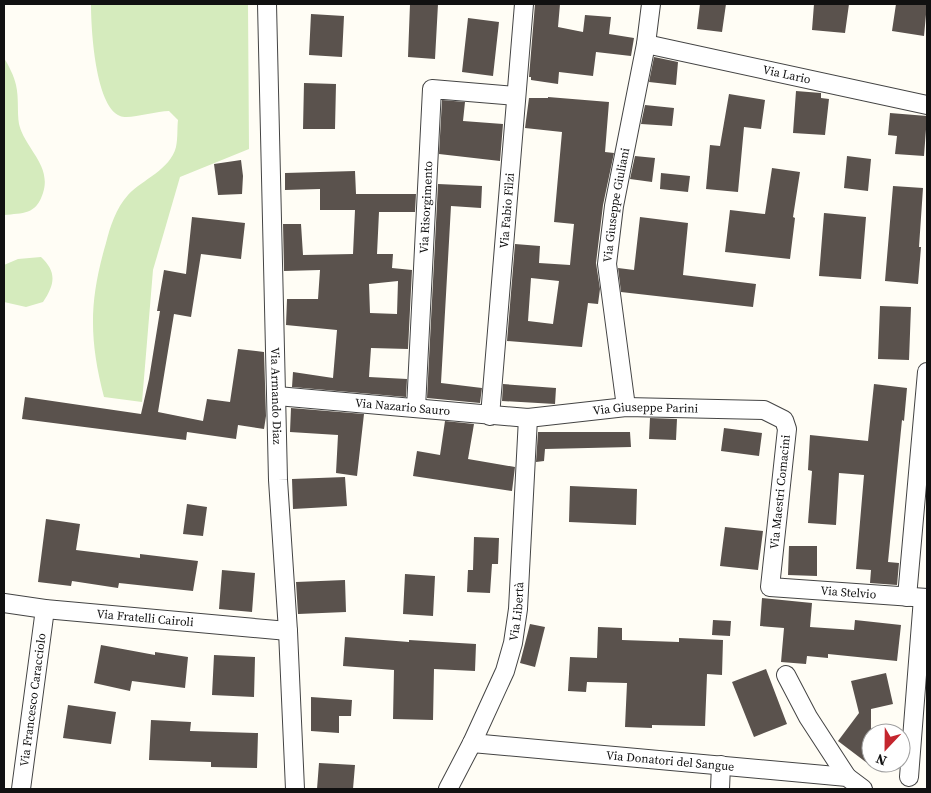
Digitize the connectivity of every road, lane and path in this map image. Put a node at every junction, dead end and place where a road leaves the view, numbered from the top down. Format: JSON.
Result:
{"nodes":[{"id":1,"x":267,"y":4,"type":"edge"},
{"id":2,"x":524,"y":4,"type":"edge"},
{"id":3,"x":651,"y":4,"type":"edge"},
{"id":4,"x":646,"y":44,"type":"junction"},
{"id":5,"x":516,"y":96,"type":"junction"},
{"id":6,"x":927,"y":105,"type":"edge"},
{"id":7,"x":927,"y":372,"type":"edge"},
{"id":8,"x":277,"y":396,"type":"junction"},
{"id":9,"x":626,"y":407,"type":"junction"},
{"id":10,"x":416,"y":408,"type":"junction"},
{"id":11,"x":764,"y":410,"type":"joint"},
{"id":12,"x":490,"y":416,"type":"junction"},
{"id":13,"x":528,"y":418,"type":"junction"},
{"id":14,"x":770,"y":587,"type":"joint"},
{"id":15,"x":919,"y":598,"type":"edge"},
{"id":16,"x":4,"y":603,"type":"edge"},
{"id":17,"x":45,"y":609,"type":"junction"},
{"id":18,"x":288,"y":631,"type":"junction"},
{"id":19,"x":786,"y":675,"type":"dead end"},
{"id":20,"x":472,"y":743,"type":"junction"},
{"id":21,"x":721,"y":765,"type":"junction"},
{"id":22,"x":847,"y":777,"type":"junction"},
{"id":23,"x":909,"y":777,"type":"dead end"},
{"id":24,"x":21,"y":789,"type":"edge"},
{"id":25,"x":295,"y":789,"type":"edge"},
{"id":26,"x":448,"y":789,"type":"edge"},
{"id":27,"x":720,"y":789,"type":"edge"},
{"id":28,"x":863,"y":789,"type":"edge"}],
"edges":[{"from":1,"to":8,"type":"street","name":"Via Armando Diaz"},
{"from":2,"to":5,"type":"street","name":"Via Fabio Filzi"},
{"from":3,"to":4,"type":"street","name":"Via Giuseppe Giuliani"},
{"from":4,"to":6,"type":"street","name":"Via Lario"},
{"from":4,"to":9,"type":"street","name":"Via Giuseppe Giuliani"},
{"from":5,"to":10,"type":"street","name":"Via Risorgimento"},
{"from":5,"to":12,"type":"street","name":"Via Fabio Filzi"},
{"from":7,"to":15,"type":"street"},
{"from":8,"to":10,"type":"street","name":"Via Nazario Sauro"},
{"from":8,"to":18,"type":"street","name":"Via Armando Diaz"},
{"from":9,"to":11,"type":"street","name":"Via Giuseppe Parini"},
{"from":9,"to":13,"type":"street","name":"Via Giuseppe Parini"},
{"from":10,"to":12,"type":"street","name":"Via Nazario Sauro"},
{"from":11,"to":14,"type":"street","name":"Via Maestri Comacini"},
{"from":12,"to":13,"type":"street","name":"Via Nazario Sauro"},
{"from":13,"to":20,"type":"street","name":"Via Libertà"},
{"from":14,"to":15,"type":"street","name":"Via Stelvio"},
{"from":15,"to":23,"type":"street"},
{"from":16,"to":17,"type":"street","name":"Via Fratelli Cairoli"},
{"from":17,"to":18,"type":"street","name":"Via Fratelli Cairoli"},
{"from":17,"to":24,"type":"street","name":"Via Francesco Caracciolo"},
{"from":18,"to":25,"type":"street","name":"Via Armando Diaz"},
{"from":19,"to":22,"type":"street"},
{"from":20,"to":21,"type":"street","name":"Via Donatori del Sangue"},
{"from":20,"to":26,"type":"street","name":"Via Libertà"},
{"from":21,"to":22,"type":"street","name":"Via Donatori del Sangue"},
{"from":21,"to":27,"type":"street"},
{"from":22,"to":28,"type":"street"}]}
